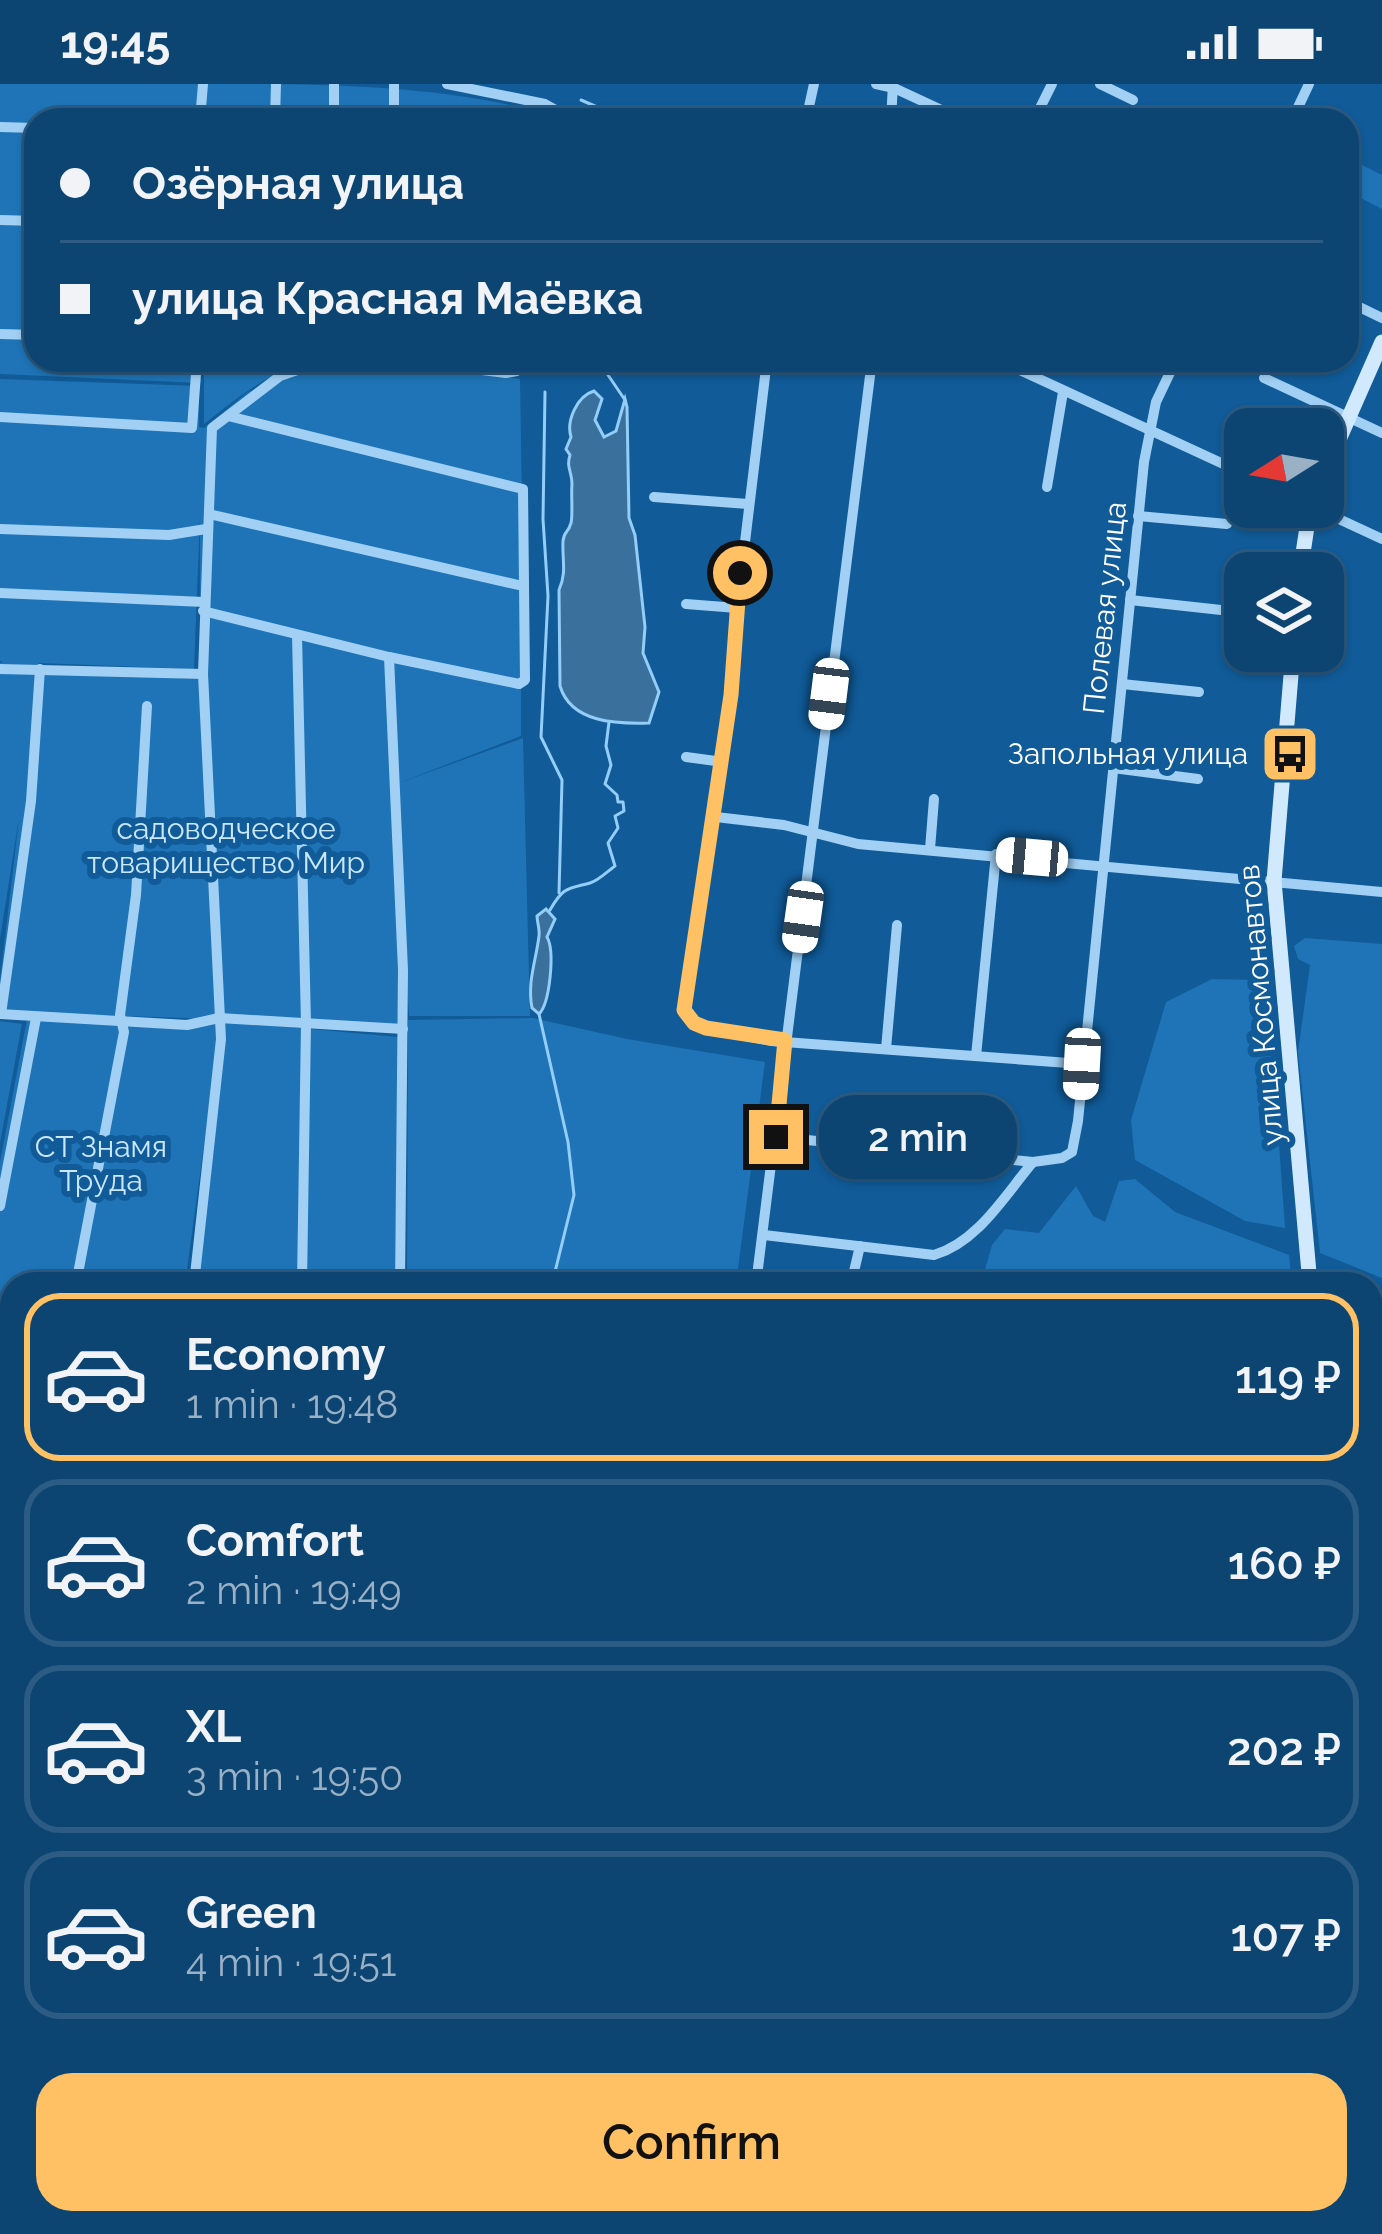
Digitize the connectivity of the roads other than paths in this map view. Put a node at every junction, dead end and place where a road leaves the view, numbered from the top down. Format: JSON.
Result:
{"nodes":[{"id":1,"x":447,"y":84,"type":"edge"},
{"id":2,"x":876,"y":84,"type":"edge"},
{"id":3,"x":1100,"y":84,"type":"edge"},
{"id":4,"x":894,"y":86,"type":"edge"},
{"id":5,"x":1133,"y":100,"type":"dead end"},
{"id":6,"x":552,"y":108,"type":"edge"},
{"id":7,"x":938,"y":108,"type":"edge"},
{"id":8,"x":1382,"y":342,"type":"edge"},
{"id":9,"x":196,"y":372,"type":"edge"},
{"id":10,"x":292,"y":372,"type":"edge"},
{"id":11,"x":765,"y":372,"type":"edge"},
{"id":12,"x":870,"y":372,"type":"edge"},
{"id":13,"x":1022,"y":372,"type":"edge"},
{"id":14,"x":1170,"y":372,"type":"edge"},
{"id":15,"x":1264,"y":378,"type":"dead end"},
{"id":16,"x":1063,"y":392,"type":"junction"},
{"id":17,"x":228,"y":416,"type":"junction"},
{"id":18,"x":0,"y":417,"type":"edge"},
{"id":19,"x":1349,"y":417,"type":"junction"},
{"id":20,"x":1149,"y":428,"type":"junction"},
{"id":21,"x":1344,"y":428,"type":"edge"},
{"id":22,"x":1382,"y":433,"type":"edge"},
{"id":23,"x":1224,"y":464,"type":"edge"},
{"id":24,"x":1047,"y":487,"type":"dead end"},
{"id":25,"x":653,"y":497,"type":"dead end"},
{"id":26,"x":748,"y":504,"type":"junction"},
{"id":27,"x":209,"y":514,"type":"junction"},
{"id":28,"x":1138,"y":516,"type":"junction"},
{"id":29,"x":1344,"y":521,"type":"edge"},
{"id":30,"x":1224,"y":524,"type":"edge"},
{"id":31,"x":0,"y":529,"type":"edge"},
{"id":32,"x":206,"y":529,"type":"junction"},
{"id":33,"x":1382,"y":538,"type":"edge"},
{"id":34,"x":523,"y":586,"type":"junction"},
{"id":35,"x":0,"y":593,"type":"edge"},
{"id":36,"x":1130,"y":600,"type":"junction"},
{"id":37,"x":686,"y":604,"type":"dead end"},
{"id":38,"x":204,"y":606,"type":"junction"},
{"id":39,"x":737,"y":608,"type":"junction"},
{"id":40,"x":1221,"y":610,"type":"dead end"},
{"id":41,"x":297,"y":635,"type":"junction"},
{"id":42,"x":389,"y":657,"type":"junction"},
{"id":43,"x":0,"y":669,"type":"edge"},
{"id":44,"x":40,"y":669,"type":"junction"},
{"id":45,"x":1291,"y":672,"type":"edge"},
{"id":46,"x":202,"y":674,"type":"junction"},
{"id":47,"x":1122,"y":684,"type":"junction"},
{"id":48,"x":1199,"y":692,"type":"dead end"},
{"id":49,"x":147,"y":706,"type":"dead end"},
{"id":50,"x":686,"y":757,"type":"dead end"},
{"id":51,"x":723,"y":762,"type":"junction"},
{"id":52,"x":1113,"y":768,"type":"junction"},
{"id":53,"x":1198,"y":779,"type":"dead end"},
{"id":54,"x":934,"y":799,"type":"dead end"},
{"id":55,"x":716,"y":817,"type":"junction"},
{"id":56,"x":815,"y":835,"type":"junction"},
{"id":57,"x":930,"y":849,"type":"junction"},
{"id":58,"x":996,"y":854,"type":"junction"},
{"id":59,"x":1103,"y":863,"type":"junction"},
{"id":60,"x":1274,"y":881,"type":"junction"},
{"id":61,"x":1382,"y":892,"type":"edge"},
{"id":62,"x":897,"y":926,"type":"dead end"},
{"id":63,"x":1,"y":1014,"type":"edge"},
{"id":64,"x":36,"y":1018,"type":"junction"},
{"id":65,"x":219,"y":1018,"type":"junction"},
{"id":66,"x":122,"y":1022,"type":"junction"},
{"id":67,"x":306,"y":1024,"type":"junction"},
{"id":68,"x":403,"y":1029,"type":"junction"},
{"id":69,"x":785,"y":1040,"type":"junction"},
{"id":70,"x":886,"y":1048,"type":"junction"},
{"id":71,"x":976,"y":1056,"type":"junction"},
{"id":72,"x":1082,"y":1064,"type":"junction"},
{"id":73,"x":776,"y":1137,"type":"junction"},
{"id":74,"x":1033,"y":1162,"type":"junction"},
{"id":75,"x":0,"y":1206,"type":"edge"},
{"id":76,"x":764,"y":1234,"type":"junction"},
{"id":77,"x":860,"y":1246,"type":"junction"},
{"id":78,"x":78,"y":1272,"type":"edge"},
{"id":79,"x":196,"y":1272,"type":"edge"},
{"id":80,"x":302,"y":1272,"type":"edge"},
{"id":81,"x":400,"y":1272,"type":"edge"},
{"id":82,"x":758,"y":1272,"type":"edge"},
{"id":83,"x":854,"y":1272,"type":"edge"},
{"id":84,"x":1309,"y":1272,"type":"edge"}],
"edges":[{"from":1,"to":6,"type":"street"},
{"from":2,"to":4,"type":"street"},
{"from":3,"to":5,"type":"street"},
{"from":4,"to":7,"type":"street"},
{"from":8,"to":19,"type":"street"},
{"from":9,"to":18,"type":"street"},
{"from":10,"to":17,"type":"street"},
{"from":11,"to":26,"type":"street"},
{"from":12,"to":56,"type":"street"},
{"from":13,"to":16,"type":"street"},
{"from":14,"to":20,"type":"street","name":"Полевая улица"},
{"from":15,"to":19,"type":"street"},
{"from":16,"to":20,"type":"street"},
{"from":16,"to":24,"type":"street"},
{"from":17,"to":27,"type":"street"},
{"from":17,"to":34,"type":"street"},
{"from":19,"to":21,"type":"street"},
{"from":19,"to":22,"type":"street"},
{"from":20,"to":23,"type":"street"},
{"from":20,"to":28,"type":"street","name":"Полевая улица"},
{"from":25,"to":26,"type":"street"},
{"from":26,"to":39,"type":"street"},
{"from":27,"to":32,"type":"street"},
{"from":27,"to":34,"type":"street"},
{"from":28,"to":30,"type":"street"},
{"from":28,"to":36,"type":"street","name":"Полевая улица"},
{"from":29,"to":33,"type":"street"},
{"from":31,"to":32,"type":"street"},
{"from":32,"to":38,"type":"street"},
{"from":34,"to":42,"type":"street"},
{"from":35,"to":38,"type":"street"},
{"from":36,"to":40,"type":"street"},
{"from":36,"to":47,"type":"street","name":"Полевая улица"},
{"from":37,"to":39,"type":"street"},
{"from":38,"to":41,"type":"street"},
{"from":38,"to":46,"type":"street"},
{"from":39,"to":51,"type":"street"},
{"from":41,"to":42,"type":"street"},
{"from":41,"to":67,"type":"street"},
{"from":42,"to":68,"type":"street"},
{"from":43,"to":44,"type":"street"},
{"from":44,"to":46,"type":"street"},
{"from":44,"to":63,"type":"street"},
{"from":45,"to":60,"type":"street","name":"улица Космонавтов"},
{"from":46,"to":65,"type":"street"},
{"from":47,"to":48,"type":"street"},
{"from":47,"to":52,"type":"street","name":"Полевая улица"},
{"from":49,"to":66,"type":"street"},
{"from":50,"to":51,"type":"street"},
{"from":51,"to":55,"type":"street"},
{"from":52,"to":53,"type":"street"},
{"from":52,"to":59,"type":"street","name":"Полевая улица"},
{"from":54,"to":57,"type":"street"},
{"from":55,"to":56,"type":"street"},
{"from":55,"to":69,"type":"street"},
{"from":56,"to":57,"type":"street"},
{"from":56,"to":69,"type":"street"},
{"from":57,"to":58,"type":"street"},
{"from":58,"to":59,"type":"street"},
{"from":58,"to":71,"type":"street"},
{"from":59,"to":60,"type":"street"},
{"from":59,"to":72,"type":"street","name":"Полевая улица"},
{"from":60,"to":61,"type":"street"},
{"from":60,"to":84,"type":"street","name":"улица Космонавтов"},
{"from":62,"to":70,"type":"street"},
{"from":63,"to":64,"type":"street"},
{"from":64,"to":66,"type":"street"},
{"from":64,"to":75,"type":"street"},
{"from":65,"to":66,"type":"street"},
{"from":65,"to":67,"type":"street"},
{"from":65,"to":79,"type":"street"},
{"from":66,"to":78,"type":"street"},
{"from":67,"to":68,"type":"street"},
{"from":67,"to":80,"type":"street"},
{"from":68,"to":81,"type":"street"},
{"from":69,"to":70,"type":"street"},
{"from":69,"to":73,"type":"street"},
{"from":70,"to":71,"type":"street"},
{"from":71,"to":72,"type":"street"},
{"from":72,"to":74,"type":"street","name":"Полевая улица"},
{"from":73,"to":74,"type":"street"},
{"from":73,"to":76,"type":"street"},
{"from":74,"to":77,"type":"street"},
{"from":76,"to":77,"type":"street"},
{"from":76,"to":82,"type":"street"},
{"from":77,"to":83,"type":"street"}]}
